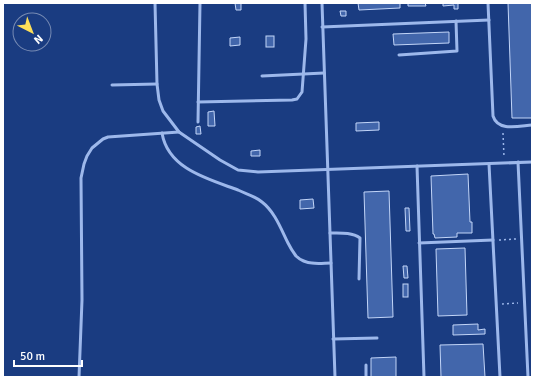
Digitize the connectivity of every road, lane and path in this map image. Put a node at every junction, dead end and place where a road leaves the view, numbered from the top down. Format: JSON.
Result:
{"nodes":[{"id":1,"x":156,"y":3,"type":"edge"},
{"id":2,"x":200,"y":3,"type":"edge"},
{"id":3,"x":305,"y":3,"type":"edge"},
{"id":4,"x":322,"y":3,"type":"edge"},
{"id":5,"x":488,"y":3,"type":"edge"},
{"id":6,"x":489,"y":20,"type":"junction"},
{"id":7,"x":456,"y":21,"type":"junction"},
{"id":8,"x":322,"y":27,"type":"junction"},
{"id":9,"x":399,"y":55,"type":"dead end"},
{"id":10,"x":324,"y":73,"type":"junction"},
{"id":11,"x":303,"y":74,"type":"junction"},
{"id":12,"x":262,"y":76,"type":"dead end"},
{"id":13,"x":157,"y":84,"type":"junction"},
{"id":14,"x":112,"y":85,"type":"dead end"},
{"id":15,"x":198,"y":102,"type":"junction"},
{"id":16,"x":198,"y":122,"type":"dead end"},
{"id":17,"x":532,"y":125,"type":"edge"},
{"id":18,"x":503,"y":127,"type":"junction"},
{"id":19,"x":179,"y":132,"type":"junction"},
{"id":20,"x":162,"y":133,"type":"junction"},
{"id":21,"x":518,"y":162,"type":"junction"},
{"id":22,"x":532,"y":162,"type":"edge"},
{"id":23,"x":504,"y":163,"type":"junction"},
{"id":24,"x":489,"y":164,"type":"junction"},
{"id":25,"x":417,"y":166,"type":"junction"},
{"id":26,"x":327,"y":169,"type":"junction"},
{"id":27,"x":330,"y":233,"type":"junction"},
{"id":28,"x":522,"y":239,"type":"junction"},
{"id":29,"x":493,"y":240,"type":"junction"},
{"id":30,"x":419,"y":243,"type":"junction"},
{"id":31,"x":331,"y":263,"type":"junction"},
{"id":32,"x":359,"y":279,"type":"dead end"},
{"id":33,"x":525,"y":302,"type":"junction"},
{"id":34,"x":496,"y":304,"type":"junction"},
{"id":35,"x":532,"y":330,"type":"edge"},
{"id":36,"x":527,"y":331,"type":"junction"},
{"id":37,"x":377,"y":338,"type":"dead end"},
{"id":38,"x":333,"y":339,"type":"junction"},
{"id":39,"x":366,"y":365,"type":"dead end"},
{"id":40,"x":79,"y":377,"type":"edge"},
{"id":41,"x":335,"y":377,"type":"edge"},
{"id":42,"x":366,"y":377,"type":"edge"},
{"id":43,"x":424,"y":377,"type":"edge"},
{"id":44,"x":500,"y":377,"type":"edge"},
{"id":45,"x":528,"y":377,"type":"edge"}],
"edges":[{"from":1,"to":13,"type":"lane"},
{"from":2,"to":15,"type":"lane"},
{"from":3,"to":11,"type":"lane"},
{"from":4,"to":8,"type":"lane"},
{"from":5,"to":6,"type":"lane"},
{"from":6,"to":7,"type":"lane"},
{"from":6,"to":18,"type":"lane"},
{"from":7,"to":8,"type":"lane"},
{"from":7,"to":9,"type":"lane"},
{"from":8,"to":10,"type":"lane"},
{"from":10,"to":11,"type":"lane"},
{"from":10,"to":26,"type":"lane"},
{"from":11,"to":12,"type":"lane"},
{"from":11,"to":15,"type":"lane"},
{"from":13,"to":14,"type":"lane"},
{"from":13,"to":19,"type":"lane"},
{"from":15,"to":16,"type":"lane"},
{"from":17,"to":18,"type":"lane"},
{"from":18,"to":23,"type":"path"},
{"from":19,"to":20,"type":"lane"},
{"from":19,"to":26,"type":"lane"},
{"from":20,"to":31,"type":"lane"},
{"from":20,"to":40,"type":"lane"},
{"from":21,"to":22,"type":"lane"},
{"from":21,"to":23,"type":"lane"},
{"from":21,"to":28,"type":"lane"},
{"from":23,"to":24,"type":"lane"},
{"from":24,"to":25,"type":"lane"},
{"from":24,"to":29,"type":"lane"},
{"from":25,"to":26,"type":"lane"},
{"from":25,"to":30,"type":"lane"},
{"from":26,"to":27,"type":"lane"},
{"from":27,"to":31,"type":"lane"},
{"from":27,"to":32,"type":"lane"},
{"from":28,"to":29,"type":"path"},
{"from":28,"to":33,"type":"lane"},
{"from":29,"to":30,"type":"lane"},
{"from":29,"to":34,"type":"lane"},
{"from":30,"to":43,"type":"lane"},
{"from":31,"to":38,"type":"lane"},
{"from":33,"to":34,"type":"path"},
{"from":33,"to":36,"type":"lane"},
{"from":34,"to":44,"type":"lane"},
{"from":35,"to":36,"type":"lane"},
{"from":36,"to":45,"type":"lane"},
{"from":37,"to":38,"type":"lane"},
{"from":38,"to":41,"type":"lane"},
{"from":39,"to":42,"type":"lane"}]}
